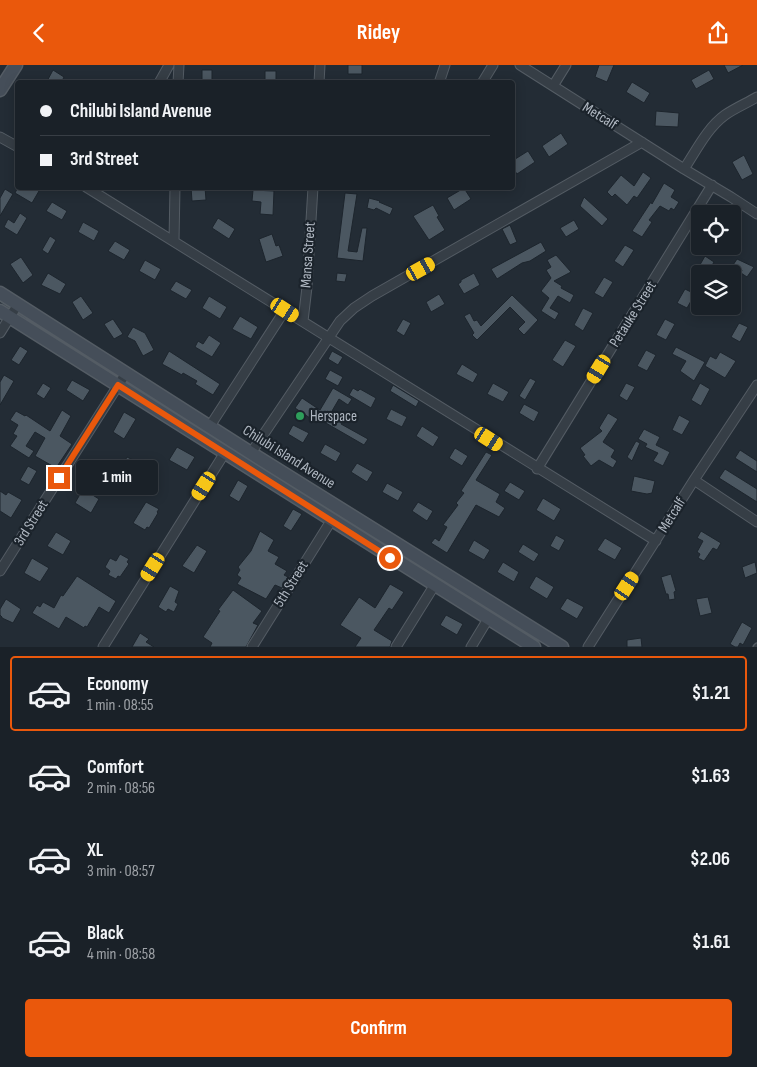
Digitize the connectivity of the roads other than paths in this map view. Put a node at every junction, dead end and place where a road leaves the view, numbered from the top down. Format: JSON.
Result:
{"nodes":[{"id":1,"x":16,"y":65,"type":"edge"},
{"id":2,"x":169,"y":65,"type":"edge"},
{"id":3,"x":179,"y":65,"type":"edge"},
{"id":4,"x":320,"y":65,"type":"edge"},
{"id":5,"x":445,"y":65,"type":"edge"},
{"id":6,"x":493,"y":65,"type":"edge"},
{"id":7,"x":520,"y":65,"type":"edge"},
{"id":8,"x":566,"y":65,"type":"edge"},
{"id":9,"x":161,"y":80,"type":"edge"},
{"id":10,"x":178,"y":80,"type":"edge"},
{"id":11,"x":319,"y":80,"type":"edge"},
{"id":12,"x":439,"y":80,"type":"edge"},
{"id":13,"x":484,"y":80,"type":"edge"},
{"id":14,"x":553,"y":86,"type":"junction"},
{"id":15,"x":0,"y":90,"type":"edge"},
{"id":16,"x":757,"y":97,"type":"edge"},
{"id":17,"x":0,"y":137,"type":"edge"},
{"id":18,"x":642,"y":143,"type":"junction"},
{"id":19,"x":15,"y":145,"type":"edge"},
{"id":20,"x":684,"y":169,"type":"junction"},
{"id":21,"x":712,"y":185,"type":"junction"},
{"id":22,"x":175,"y":190,"type":"edge"},
{"id":23,"x":312,"y":190,"type":"edge"},
{"id":24,"x":101,"y":191,"type":"edge"},
{"id":25,"x":757,"y":215,"type":"edge"},
{"id":26,"x":174,"y":241,"type":"junction"},
{"id":27,"x":0,"y":293,"type":"edge"},
{"id":28,"x":18,"y":304,"type":"junction"},
{"id":29,"x":285,"y":310,"type":"junction"},
{"id":30,"x":5,"y":314,"type":"edge"},
{"id":31,"x":303,"y":321,"type":"junction"},
{"id":32,"x":0,"y":333,"type":"edge"},
{"id":33,"x":329,"y":339,"type":"junction"},
{"id":34,"x":126,"y":373,"type":"junction"},
{"id":35,"x":118,"y":385,"type":"junction"},
{"id":36,"x":757,"y":385,"type":"edge"},
{"id":37,"x":210,"y":427,"type":"junction"},
{"id":38,"x":251,"y":453,"type":"junction"},
{"id":39,"x":224,"y":454,"type":"junction"},
{"id":40,"x":537,"y":469,"type":"junction"},
{"id":41,"x":694,"y":480,"type":"junction"},
{"id":42,"x":331,"y":521,"type":"junction"},
{"id":43,"x":757,"y":522,"type":"edge"},
{"id":44,"x":656,"y":541,"type":"junction"},
{"id":45,"x":0,"y":571,"type":"edge"},
{"id":46,"x":434,"y":586,"type":"junction"},
{"id":47,"x":488,"y":619,"type":"junction"},
{"id":48,"x":103,"y":647,"type":"edge"},
{"id":49,"x":252,"y":647,"type":"edge"},
{"id":50,"x":396,"y":647,"type":"edge"},
{"id":51,"x":471,"y":647,"type":"edge"},
{"id":52,"x":534,"y":647,"type":"edge"},
{"id":53,"x":562,"y":647,"type":"edge"},
{"id":54,"x":588,"y":647,"type":"edge"}],
"edges":[{"from":1,"to":15,"type":"street"},
{"from":2,"to":9,"type":"street"},
{"from":3,"to":10,"type":"street"},
{"from":4,"to":11,"type":"street"},
{"from":5,"to":12,"type":"street"},
{"from":6,"to":13,"type":"street"},
{"from":7,"to":14,"type":"street","name":"Metcalf"},
{"from":8,"to":14,"type":"street"},
{"from":14,"to":18,"type":"street","name":"Metcalf"},
{"from":16,"to":20,"type":"street"},
{"from":17,"to":19,"type":"street"},
{"from":18,"to":20,"type":"street","name":"Metcalf"},
{"from":18,"to":33,"type":"street"},
{"from":20,"to":21,"type":"street","name":"Metcalf"},
{"from":21,"to":25,"type":"street","name":"Metcalf"},
{"from":21,"to":40,"type":"street","name":"Petauke Street"},
{"from":22,"to":26,"type":"street"},
{"from":23,"to":31,"type":"street","name":"Mansa Street"},
{"from":24,"to":26,"type":"street"},
{"from":26,"to":29,"type":"street"},
{"from":27,"to":28,"type":"street","name":"Chilubi Island Avenue"},
{"from":28,"to":30,"type":"street"},
{"from":28,"to":34,"type":"street","name":"Chilubi Island Avenue"},
{"from":29,"to":31,"type":"street"},
{"from":29,"to":37,"type":"street"},
{"from":30,"to":32,"type":"street"},
{"from":30,"to":35,"type":"street"},
{"from":31,"to":33,"type":"street"},
{"from":33,"to":38,"type":"street"},
{"from":33,"to":40,"type":"street"},
{"from":34,"to":35,"type":"street","name":"3rd Street"},
{"from":34,"to":37,"type":"street","name":"Chilubi Island Avenue"},
{"from":35,"to":39,"type":"street"},
{"from":35,"to":45,"type":"street","name":"3rd Street"},
{"from":36,"to":41,"type":"street","name":"Metcalf"},
{"from":37,"to":38,"type":"street","name":"Chilubi Island Avenue"},
{"from":38,"to":53,"type":"street","name":"Chilubi Island Avenue"},
{"from":39,"to":42,"type":"street"},
{"from":39,"to":48,"type":"street"},
{"from":40,"to":44,"type":"street"},
{"from":41,"to":43,"type":"street"},
{"from":41,"to":44,"type":"street","name":"Metcalf"},
{"from":42,"to":46,"type":"street"},
{"from":42,"to":49,"type":"street","name":"5th Street"},
{"from":44,"to":54,"type":"street","name":"Metcalf"},
{"from":46,"to":47,"type":"street"},
{"from":46,"to":50,"type":"street"},
{"from":47,"to":51,"type":"street"},
{"from":47,"to":52,"type":"street"}]}
